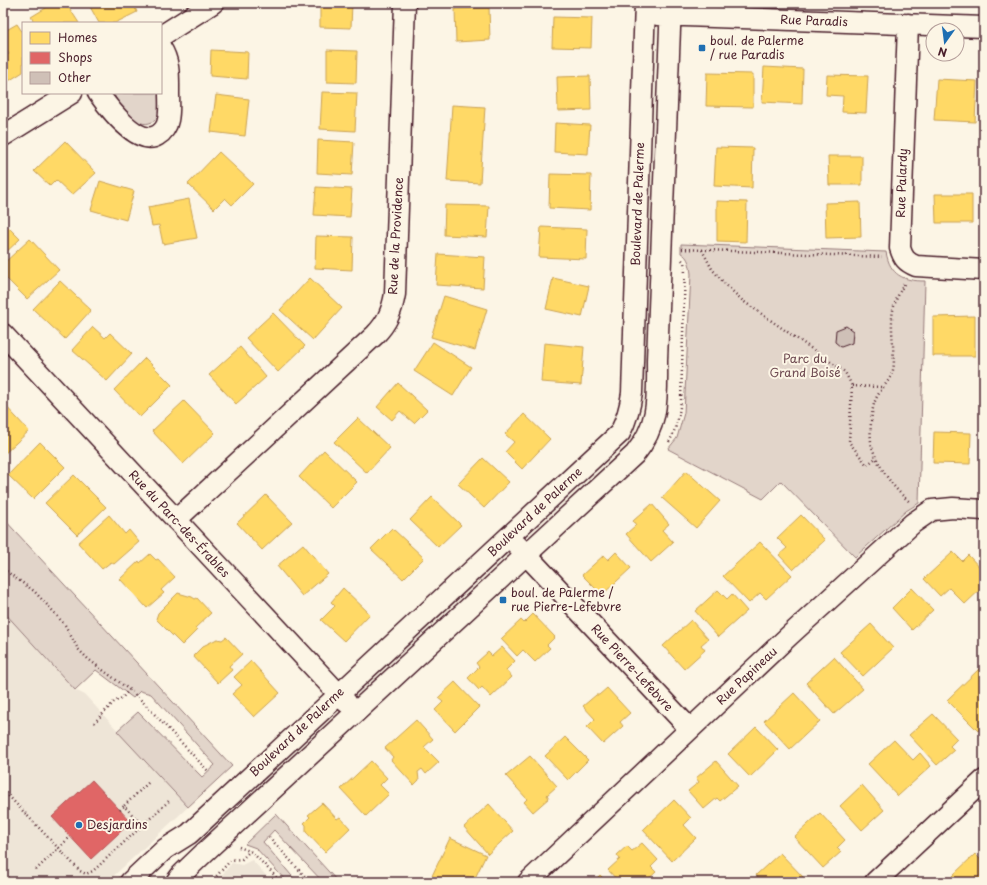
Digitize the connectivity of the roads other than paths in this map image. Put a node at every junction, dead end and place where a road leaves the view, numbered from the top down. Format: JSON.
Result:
{"nodes":[{"id":1,"x":213,"y":3,"type":"edge"},
{"id":2,"x":405,"y":3,"type":"edge"},
{"id":3,"x":645,"y":9,"type":"edge"},
{"id":4,"x":671,"y":9,"type":"edge"},
{"id":5,"x":908,"y":24,"type":"junction"},
{"id":6,"x":984,"y":27,"type":"edge"},
{"id":7,"x":162,"y":35,"type":"edge"},
{"id":8,"x":162,"y":50,"type":"edge"},
{"id":9,"x":70,"y":94,"type":"edge"},
{"id":10,"x":99,"y":94,"type":"edge"},
{"id":11,"x":3,"y":136,"type":"edge"},
{"id":12,"x":984,"y":270,"type":"edge"},
{"id":13,"x":3,"y":334,"type":"edge"},
{"id":14,"x":984,"y":510,"type":"edge"},
{"id":15,"x":176,"y":520,"type":"junction"},
{"id":16,"x":509,"y":536,"type":"junction"},
{"id":17,"x":527,"y":555,"type":"junction"},
{"id":18,"x":338,"y":693,"type":"junction"},
{"id":19,"x":356,"y":713,"type":"junction"},
{"id":20,"x":690,"y":729,"type":"junction"},
{"id":21,"x":984,"y":780,"type":"edge"},
{"id":22,"x":189,"y":834,"type":"junction"},
{"id":23,"x":205,"y":852,"type":"junction"},
{"id":24,"x":130,"y":882,"type":"edge"},
{"id":25,"x":176,"y":882,"type":"edge"},
{"id":26,"x":528,"y":882,"type":"edge"},
{"id":27,"x":876,"y":882,"type":"edge"}],
"edges":[{"from":1,"to":7,"type":"street"},
{"from":2,"to":15,"type":"street","name":"Rue de la Providence"},
{"from":3,"to":4,"type":"street","name":"Rue Paradis"},
{"from":3,"to":16,"type":"street","name":"Boulevard de Palerme"},
{"from":4,"to":5,"type":"street","name":"Rue Paradis"},
{"from":4,"to":17,"type":"street","name":"Boulevard de Palerme"},
{"from":5,"to":6,"type":"street","name":"Rue Paradis"},
{"from":5,"to":12,"type":"street","name":"Rue Palardy"},
{"from":8,"to":10,"type":"street"},
{"from":9,"to":11,"type":"street"},
{"from":13,"to":15,"type":"street","name":"Rue du Parc-des-Érables"},
{"from":14,"to":20,"type":"street","name":"Rue Papineau"},
{"from":15,"to":18,"type":"street","name":"Rue du Parc-des-Érables"},
{"from":16,"to":17,"type":"street","name":"Rue Pierre-Lefebvre"},
{"from":16,"to":18,"type":"street","name":"Boulevard de Palerme"},
{"from":17,"to":19,"type":"street","name":"Boulevard de Palerme"},
{"from":17,"to":20,"type":"street","name":"Rue Pierre-Lefebvre"},
{"from":18,"to":19,"type":"street","name":"Rue du Parc-des-Érables"},
{"from":18,"to":22,"type":"street","name":"Boulevard de Palerme"},
{"from":19,"to":23,"type":"street","name":"Boulevard de Palerme"},
{"from":20,"to":26,"type":"street","name":"Rue Papineau"},
{"from":21,"to":27,"type":"street"},
{"from":22,"to":23,"type":"street"},
{"from":22,"to":24,"type":"street","name":"Boulevard de Palerme"},
{"from":23,"to":25,"type":"street","name":"Boulevard de Palerme"}]}
